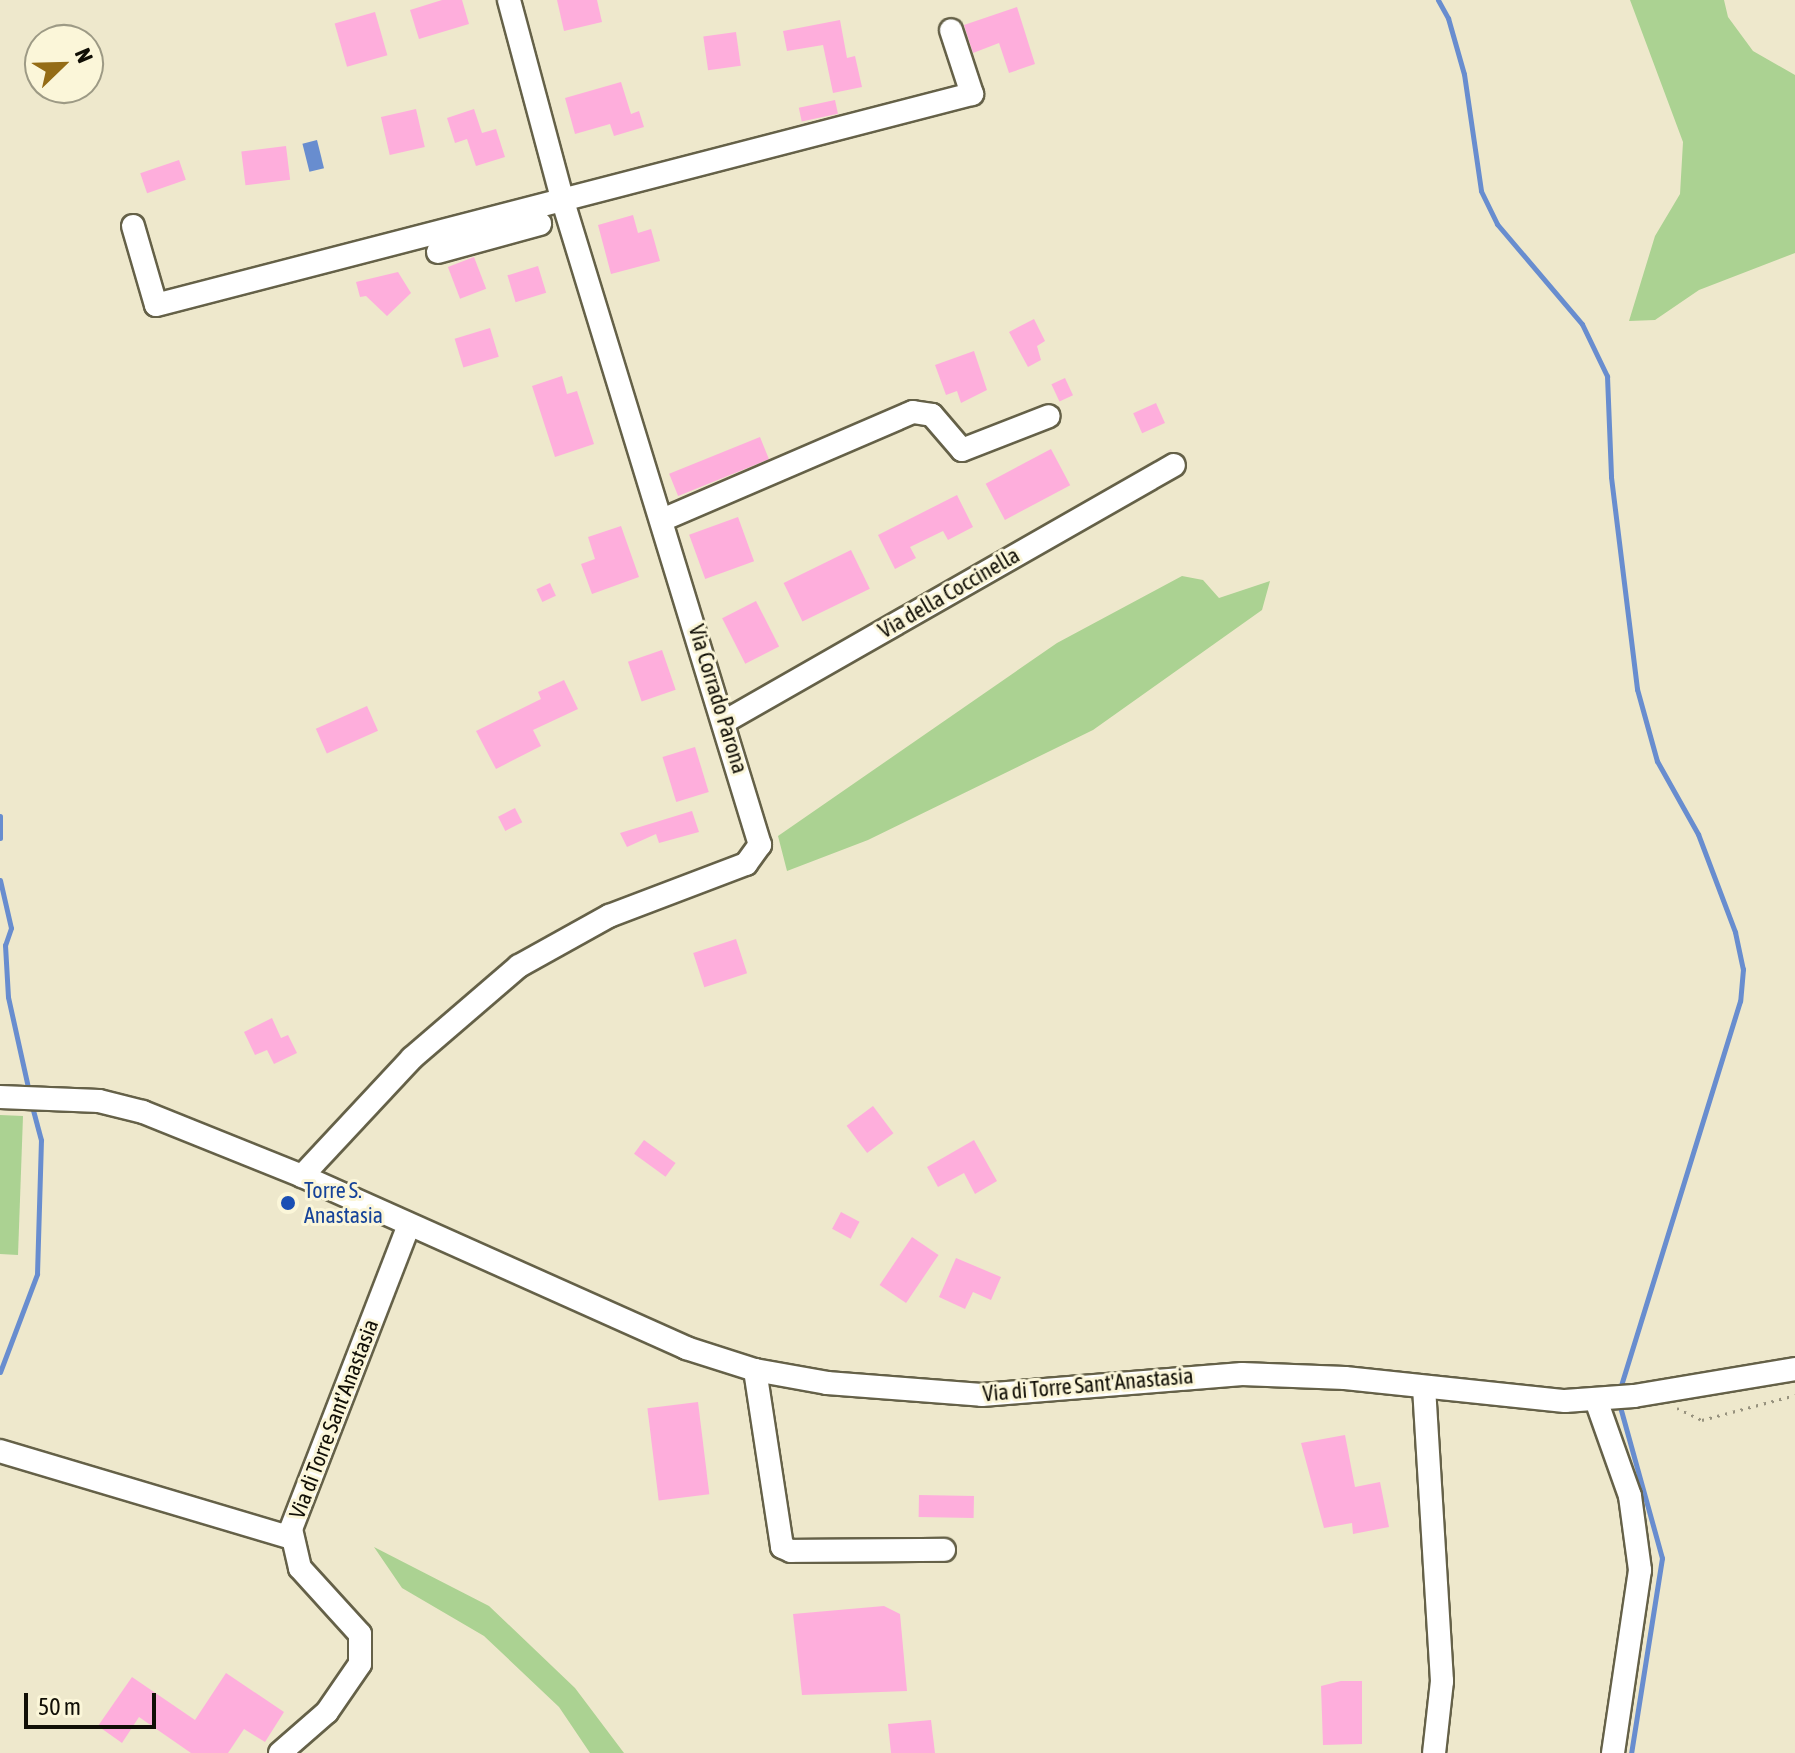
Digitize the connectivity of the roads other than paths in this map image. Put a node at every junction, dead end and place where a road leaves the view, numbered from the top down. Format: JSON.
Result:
{"nodes":[{"id":1,"x":509,"y":0,"type":"edge"},
{"id":2,"x":951,"y":30,"type":"dead end"},
{"id":3,"x":566,"y":210,"type":"junction"},
{"id":4,"x":133,"y":226,"type":"dead end"},
{"id":5,"x":438,"y":252,"type":"dead end"},
{"id":6,"x":1049,"y":416,"type":"dead end"},
{"id":7,"x":1174,"y":465,"type":"dead end"},
{"id":8,"x":662,"y":520,"type":"junction"},
{"id":9,"x":724,"y":722,"type":"junction"},
{"id":10,"x":3,"y":1097,"type":"edge"},
{"id":11,"x":302,"y":1176,"type":"junction"},
{"id":12,"x":409,"y":1225,"type":"junction"},
{"id":13,"x":1795,"y":1369,"type":"edge"},
{"id":14,"x":755,"y":1370,"type":"junction"},
{"id":15,"x":1424,"y":1387,"type":"junction"},
{"id":16,"x":1599,"y":1399,"type":"junction"},
{"id":17,"x":0,"y":1451,"type":"edge"},
{"id":18,"x":291,"y":1538,"type":"junction"},
{"id":19,"x":944,"y":1550,"type":"dead end"},
{"id":20,"x":280,"y":1753,"type":"edge"},
{"id":21,"x":1434,"y":1753,"type":"edge"},
{"id":22,"x":1613,"y":1753,"type":"edge"}],
"edges":[{"from":1,"to":3,"type":"street","name":"Via Corrado Parona"},
{"from":2,"to":3,"type":"street"},
{"from":3,"to":4,"type":"street"},
{"from":3,"to":5,"type":"street"},
{"from":3,"to":8,"type":"street","name":"Via Corrado Parona"},
{"from":6,"to":8,"type":"street"},
{"from":7,"to":9,"type":"street","name":"Via della Coccinella"},
{"from":8,"to":9,"type":"street","name":"Via Corrado Parona"},
{"from":9,"to":11,"type":"street","name":"Via Corrado Parona"},
{"from":10,"to":11,"type":"street","name":"Via di Torre Sant'Anastasia"},
{"from":11,"to":12,"type":"street","name":"Via di Torre Sant'Anastasia"},
{"from":12,"to":14,"type":"street","name":"Via di Torre Sant'Anastasia"},
{"from":12,"to":18,"type":"street","name":"Via di Torre Sant'Anastasia"},
{"from":13,"to":16,"type":"street","name":"Via di Torre Sant'Anastasia"},
{"from":14,"to":15,"type":"street","name":"Via di Torre Sant'Anastasia"},
{"from":14,"to":19,"type":"street"},
{"from":15,"to":16,"type":"street","name":"Via di Torre Sant'Anastasia"},
{"from":15,"to":21,"type":"street"},
{"from":16,"to":22,"type":"street"},
{"from":17,"to":18,"type":"street"},
{"from":18,"to":20,"type":"street","name":"Via di Torre Sant'Anastasia"}]}
